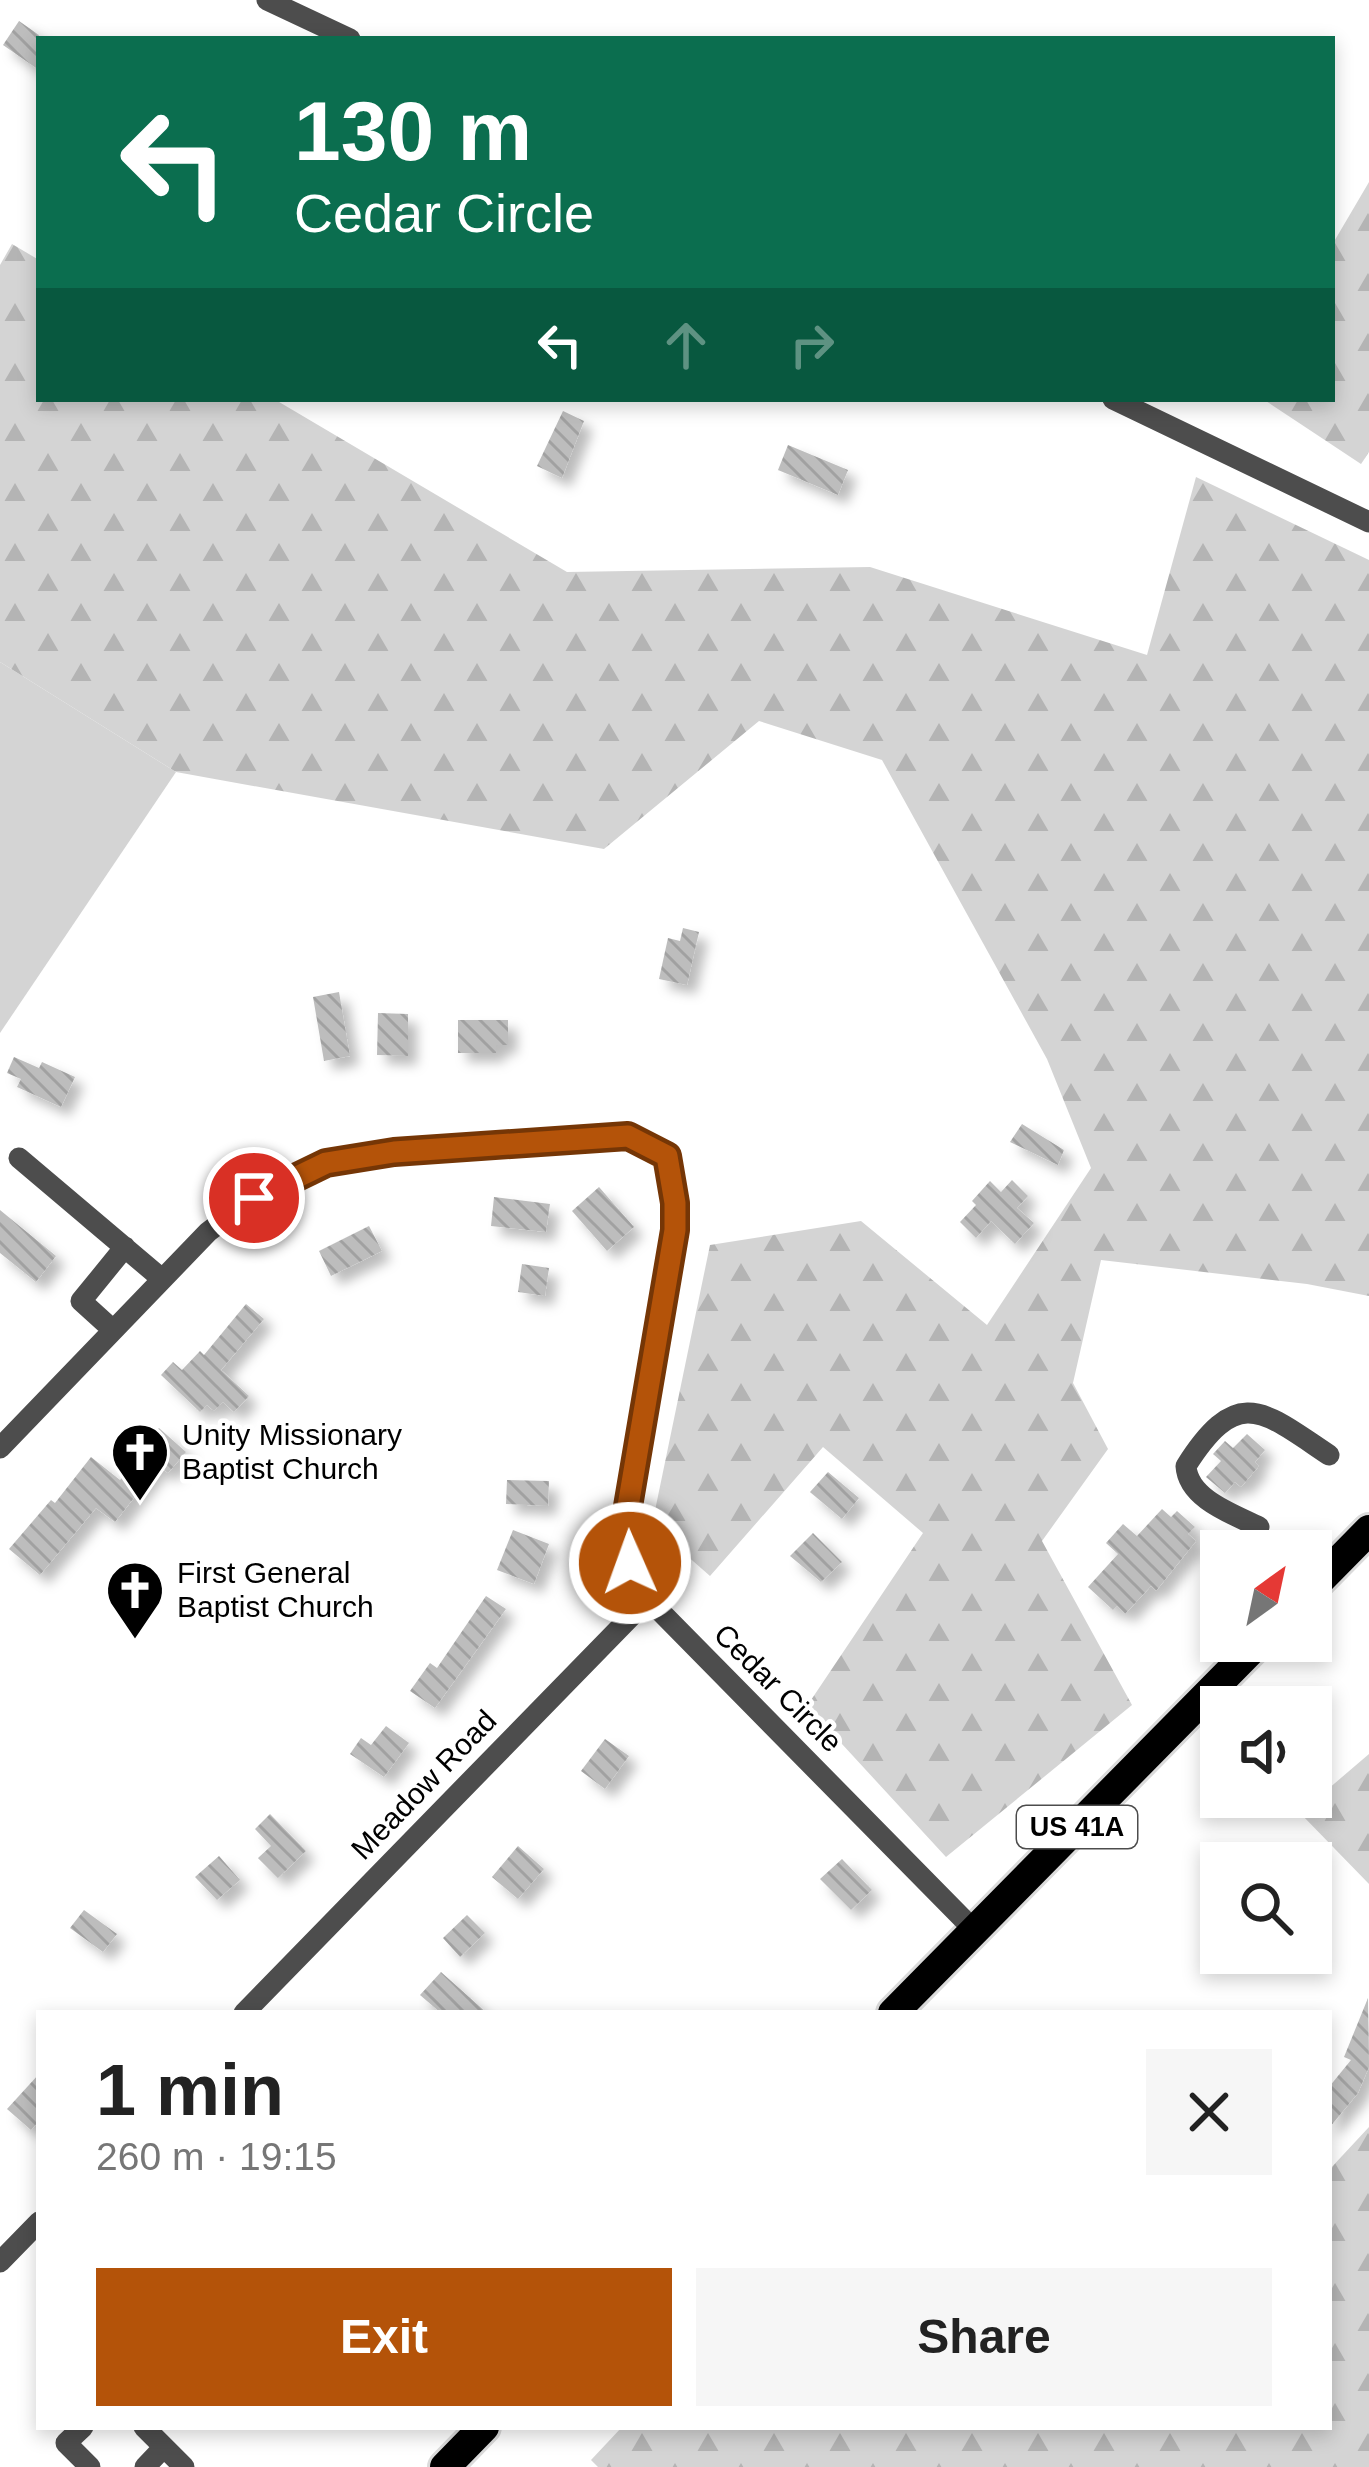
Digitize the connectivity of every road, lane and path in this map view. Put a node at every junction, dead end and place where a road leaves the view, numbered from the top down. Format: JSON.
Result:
{"nodes":[{"id":1,"x":267,"y":0,"type":"edge"},
{"id":2,"x":344,"y":36,"type":"edge"},
{"id":3,"x":1120,"y":402,"type":"edge"},
{"id":4,"x":1367,"y":518,"type":"edge"},
{"id":5,"x":19,"y":1158,"type":"dead end"},
{"id":6,"x":125,"y":1247,"type":"junction"},
{"id":7,"x":162,"y":1279,"type":"junction"},
{"id":8,"x":113,"y":1330,"type":"junction"},
{"id":9,"x":0,"y":1448,"type":"edge"},
{"id":10,"x":1329,"y":1454,"type":"dead end"},
{"id":11,"x":1259,"y":1527,"type":"dead end"},
{"id":12,"x":1369,"y":1530,"type":"edge"},
{"id":13,"x":1332,"y":1568,"type":"edge"},
{"id":14,"x":648,"y":1599,"type":"junction"},
{"id":15,"x":1239,"y":1662,"type":"edge"},
{"id":16,"x":975,"y":1931,"type":"junction"},
{"id":17,"x":247,"y":2010,"type":"edge"},
{"id":18,"x":896,"y":2010,"type":"edge"},
{"id":19,"x":36,"y":2225,"type":"edge"},
{"id":20,"x":0,"y":2262,"type":"edge"},
{"id":21,"x":80,"y":2430,"type":"edge"},
{"id":22,"x":147,"y":2430,"type":"edge"},
{"id":23,"x":481,"y":2430,"type":"edge"},
{"id":24,"x":164,"y":2447,"type":"junction"},
{"id":25,"x":90,"y":2467,"type":"edge"},
{"id":26,"x":145,"y":2467,"type":"edge"},
{"id":27,"x":184,"y":2467,"type":"edge"},
{"id":28,"x":445,"y":2467,"type":"edge"}],
"edges":[{"from":1,"to":2,"type":"street"},
{"from":3,"to":4,"type":"street"},
{"from":5,"to":6,"type":"street"},
{"from":6,"to":7,"type":"street"},
{"from":6,"to":8,"type":"street"},
{"from":7,"to":8,"type":"street","name":"Cedar Circle"},
{"from":7,"to":14,"type":"street","name":"Cedar Circle"},
{"from":8,"to":9,"type":"street","name":"Cedar Circle"},
{"from":10,"to":11,"type":"street"},
{"from":12,"to":13,"type":"main road"},
{"from":14,"to":16,"type":"street","name":"Cedar Circle"},
{"from":14,"to":17,"type":"street","name":"Meadow Road"},
{"from":15,"to":16,"type":"main road","number":"US 41A"},
{"from":16,"to":18,"type":"main road","number":"US 41A"},
{"from":19,"to":20,"type":"street"},
{"from":21,"to":25,"type":"street"},
{"from":22,"to":24,"type":"street"},
{"from":23,"to":28,"type":"main road"},
{"from":24,"to":26,"type":"street"},
{"from":24,"to":27,"type":"street"}]}
